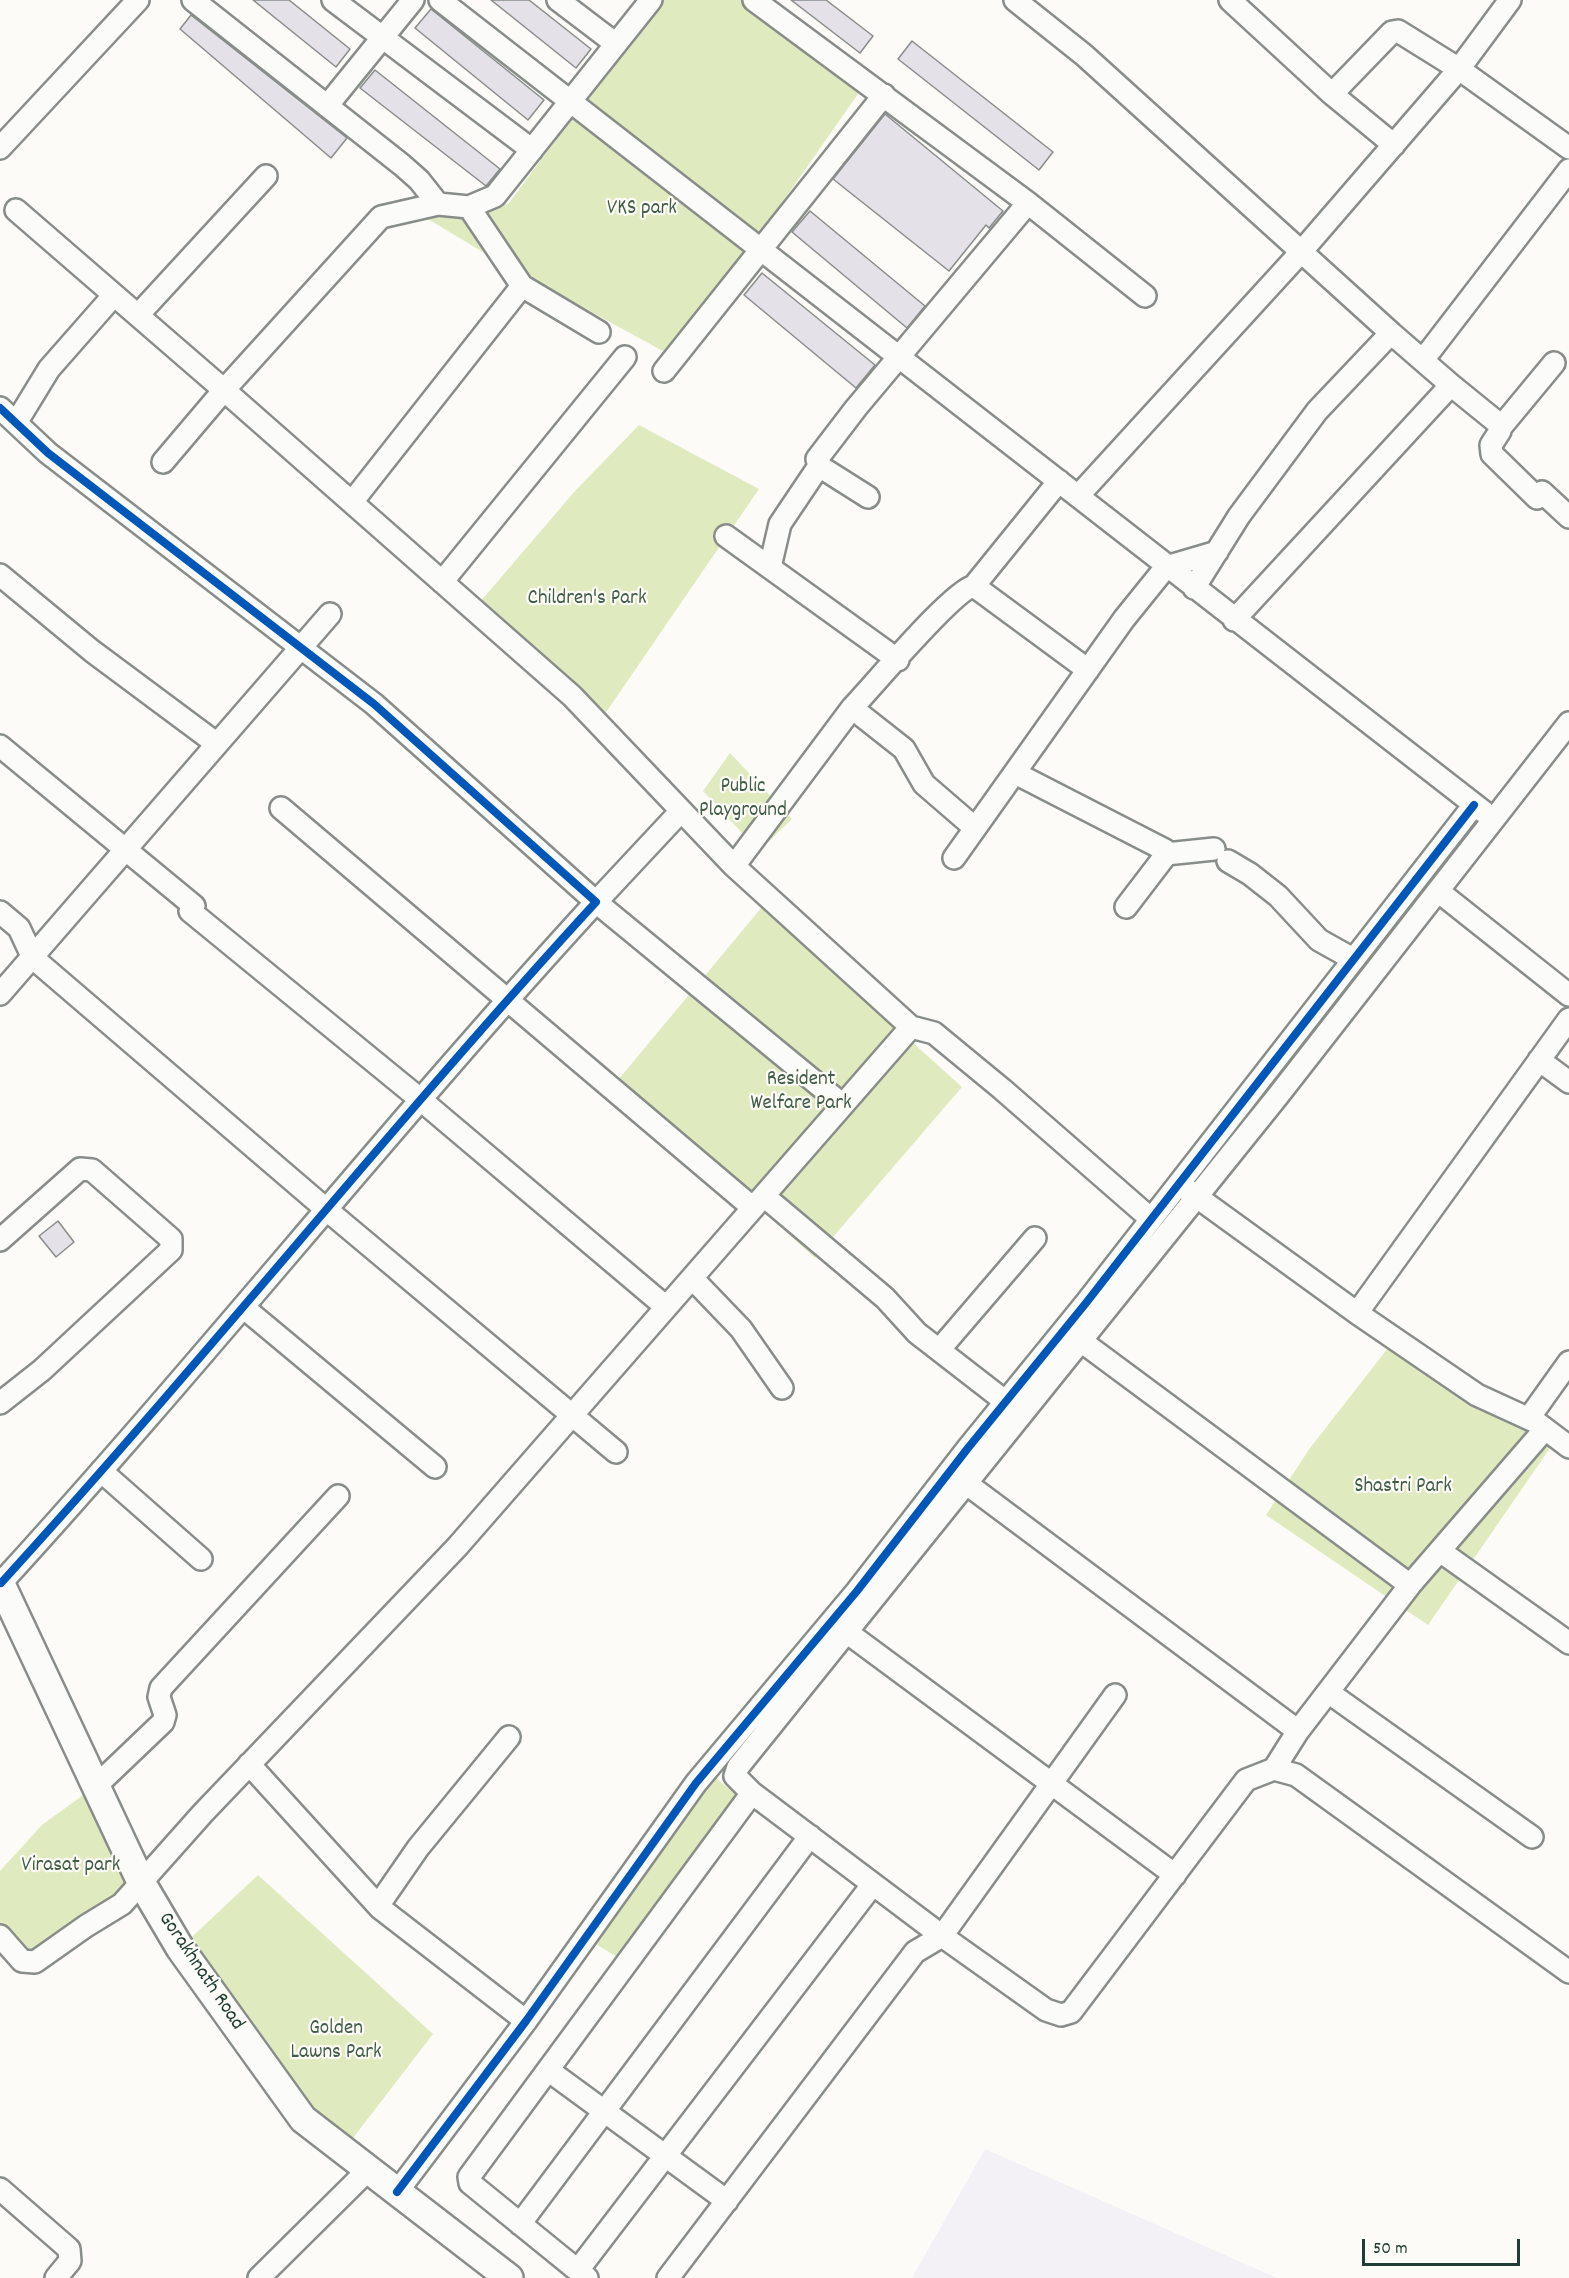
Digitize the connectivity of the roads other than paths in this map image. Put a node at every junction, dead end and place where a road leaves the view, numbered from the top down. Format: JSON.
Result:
{"nodes":[{"id":1,"x":193,"y":0,"type":"edge"},
{"id":2,"x":333,"y":0,"type":"edge"},
{"id":3,"x":413,"y":0,"type":"edge"},
{"id":4,"x":440,"y":0,"type":"edge"},
{"id":5,"x":558,"y":0,"type":"edge"},
{"id":6,"x":651,"y":0,"type":"edge"},
{"id":7,"x":754,"y":0,"type":"edge"},
{"id":8,"x":1015,"y":0,"type":"edge"},
{"id":9,"x":1230,"y":0,"type":"edge"},
{"id":10,"x":1510,"y":0,"type":"edge"},
{"id":11,"x":127,"y":4,"type":"edge"},
{"id":12,"x":382,"y":37,"type":"junction"},
{"id":13,"x":616,"y":44,"type":"junction"},
{"id":14,"x":1459,"y":69,"type":"junction"},
{"id":15,"x":1332,"y":94,"type":"junction"},
{"id":16,"x":884,"y":95,"type":"junction"},
{"id":17,"x":570,"y":102,"type":"junction"},
{"id":18,"x":327,"y":106,"type":"junction"},
{"id":19,"x":1394,"y":145,"type":"junction"},
{"id":20,"x":0,"y":148,"type":"edge"},
{"id":21,"x":1569,"y":148,"type":"edge"},
{"id":22,"x":532,"y":150,"type":"junction"},
{"id":23,"x":1569,"y":170,"type":"edge"},
{"id":24,"x":266,"y":176,"type":"dead end"},
{"id":25,"x":1028,"y":203,"type":"junction"},
{"id":26,"x":438,"y":204,"type":"junction"},
{"id":27,"x":469,"y":207,"type":"junction"},
{"id":28,"x":16,"y":210,"type":"dead end"},
{"id":29,"x":762,"y":250,"type":"junction"},
{"id":30,"x":1301,"y":252,"type":"junction"},
{"id":31,"x":522,"y":286,"type":"junction"},
{"id":32,"x":114,"y":295,"type":"junction"},
{"id":33,"x":1145,"y":296,"type":"dead end"},
{"id":34,"x":138,"y":315,"type":"junction"},
{"id":35,"x":599,"y":332,"type":"dead end"},
{"id":36,"x":1391,"y":333,"type":"junction"},
{"id":37,"x":625,"y":357,"type":"dead end"},
{"id":38,"x":899,"y":357,"type":"junction"},
{"id":39,"x":1423,"y":360,"type":"junction"},
{"id":40,"x":1554,"y":363,"type":"dead end"},
{"id":41,"x":664,"y":371,"type":"dead end"},
{"id":42,"x":1451,"y":385,"type":"junction"},
{"id":43,"x":224,"y":390,"type":"junction"},
{"id":44,"x":0,"y":408,"type":"edge"},
{"id":45,"x":16,"y":423,"type":"junction"},
{"id":46,"x":1501,"y":427,"type":"junction"},
{"id":47,"x":163,"y":462,"type":"dead end"},
{"id":48,"x":819,"y":466,"type":"junction"},
{"id":49,"x":1059,"y":481,"type":"junction"},
{"id":50,"x":1078,"y":496,"type":"junction"},
{"id":51,"x":868,"y":497,"type":"dead end"},
{"id":52,"x":352,"y":502,"type":"junction"},
{"id":53,"x":1569,"y":517,"type":"edge"},
{"id":54,"x":726,"y":536,"type":"dead end"},
{"id":55,"x":1217,"y":552,"type":"junction"},
{"id":56,"x":770,"y":567,"type":"junction"},
{"id":57,"x":1166,"y":567,"type":"junction"},
{"id":58,"x":0,"y":575,"type":"edge"},
{"id":59,"x":442,"y":582,"type":"junction"},
{"id":60,"x":974,"y":586,"type":"junction"},
{"id":61,"x":1194,"y":588,"type":"junction"},
{"id":62,"x":330,"y":614,"type":"dead end"},
{"id":63,"x":1234,"y":620,"type":"junction"},
{"id":64,"x":302,"y":647,"type":"junction"},
{"id":65,"x":898,"y":660,"type":"junction"},
{"id":66,"x":1088,"y":670,"type":"junction"},
{"id":67,"x":852,"y":708,"type":"junction"},
{"id":68,"x":1569,"y":723,"type":"edge"},
{"id":69,"x":218,"y":744,"type":"junction"},
{"id":70,"x":0,"y":746,"type":"edge"},
{"id":71,"x":1016,"y":773,"type":"junction"},
{"id":72,"x":1474,"y":805,"type":"junction"},
{"id":73,"x":281,"y":808,"type":"dead end"},
{"id":74,"x":681,"y":811,"type":"junction"},
{"id":75,"x":1494,"y":820,"type":"junction"},
{"id":76,"x":975,"y":828,"type":"junction"},
{"id":77,"x":126,"y":850,"type":"junction"},
{"id":78,"x":1166,"y":854,"type":"junction"},
{"id":79,"x":954,"y":858,"type":"dead end"},
{"id":80,"x":734,"y":866,"type":"junction"},
{"id":81,"x":1438,"y":891,"type":"junction"},
{"id":82,"x":596,"y":902,"type":"junction"},
{"id":83,"x":1126,"y":908,"type":"dead end"},
{"id":84,"x":0,"y":912,"type":"edge"},
{"id":85,"x":33,"y":958,"type":"junction"},
{"id":86,"x":1353,"y":959,"type":"junction"},
{"id":87,"x":0,"y":994,"type":"edge"},
{"id":88,"x":1569,"y":995,"type":"edge"},
{"id":89,"x":506,"y":1000,"type":"junction"},
{"id":90,"x":1569,"y":1019,"type":"edge"},
{"id":91,"x":911,"y":1027,"type":"junction"},
{"id":92,"x":1539,"y":1060,"type":"junction"},
{"id":93,"x":1569,"y":1082,"type":"edge"},
{"id":94,"x":421,"y":1100,"type":"junction"},
{"id":95,"x":843,"y":1105,"type":"junction"},
{"id":96,"x":1179,"y":1183,"type":"junction"},
{"id":97,"x":1197,"y":1197,"type":"junction"},
{"id":98,"x":758,"y":1202,"type":"junction"},
{"id":99,"x":327,"y":1210,"type":"junction"},
{"id":100,"x":1150,"y":1219,"type":"junction"},
{"id":101,"x":1035,"y":1238,"type":"dead end"},
{"id":102,"x":0,"y":1240,"type":"edge"},
{"id":103,"x":692,"y":1278,"type":"junction"},
{"id":104,"x":666,"y":1306,"type":"junction"},
{"id":105,"x":243,"y":1307,"type":"junction"},
{"id":106,"x":1357,"y":1313,"type":"junction"},
{"id":107,"x":1081,"y":1341,"type":"junction"},
{"id":108,"x":939,"y":1350,"type":"junction"},
{"id":109,"x":1569,"y":1362,"type":"edge"},
{"id":110,"x":782,"y":1388,"type":"dead end"},
{"id":111,"x":1005,"y":1402,"type":"junction"},
{"id":112,"x":0,"y":1403,"type":"edge"},
{"id":113,"x":571,"y":1416,"type":"junction"},
{"id":114,"x":1537,"y":1423,"type":"junction"},
{"id":115,"x":1569,"y":1447,"type":"edge"},
{"id":116,"x":616,"y":1452,"type":"dead end"},
{"id":117,"x":435,"y":1467,"type":"dead end"},
{"id":118,"x":101,"y":1471,"type":"junction"},
{"id":119,"x":967,"y":1484,"type":"junction"},
{"id":120,"x":338,"y":1496,"type":"dead end"},
{"id":121,"x":1440,"y":1551,"type":"junction"},
{"id":122,"x":201,"y":1559,"type":"dead end"},
{"id":123,"x":1410,"y":1585,"type":"junction"},
{"id":124,"x":2,"y":1593,"type":"edge"},
{"id":125,"x":848,"y":1633,"type":"junction"},
{"id":126,"x":1569,"y":1643,"type":"edge"},
{"id":127,"x":1328,"y":1692,"type":"junction"},
{"id":128,"x":1115,"y":1695,"type":"dead end"},
{"id":129,"x":1298,"y":1731,"type":"junction"},
{"id":130,"x":509,"y":1737,"type":"dead end"},
{"id":131,"x":249,"y":1764,"type":"junction"},
{"id":132,"x":1274,"y":1769,"type":"junction"},
{"id":133,"x":1051,"y":1783,"type":"junction"},
{"id":134,"x":96,"y":1786,"type":"junction"},
{"id":135,"x":752,"y":1792,"type":"junction"},
{"id":136,"x":810,"y":1836,"type":"junction"},
{"id":137,"x":1532,"y":1837,"type":"dead end"},
{"id":138,"x":1175,"y":1875,"type":"junction"},
{"id":139,"x":141,"y":1882,"type":"junction"},
{"id":140,"x":873,"y":1884,"type":"junction"},
{"id":141,"x":380,"y":1908,"type":"junction"},
{"id":142,"x":0,"y":1936,"type":"edge"},
{"id":143,"x":942,"y":1936,"type":"junction"},
{"id":144,"x":1569,"y":1972,"type":"edge"},
{"id":145,"x":526,"y":2021,"type":"junction"},
{"id":146,"x":548,"y":2070,"type":"junction"},
{"id":147,"x":604,"y":2112,"type":"junction"},
{"id":148,"x":664,"y":2157,"type":"junction"},
{"id":149,"x":368,"y":2169,"type":"junction"},
{"id":150,"x":0,"y":2189,"type":"edge"},
{"id":151,"x":397,"y":2192,"type":"junction"},
{"id":152,"x":727,"y":2201,"type":"junction"},
{"id":153,"x":520,"y":2224,"type":"junction"},
{"id":154,"x":582,"y":2274,"type":"edge"},
{"id":155,"x":56,"y":2278,"type":"edge"},
{"id":156,"x":259,"y":2278,"type":"edge"},
{"id":157,"x":509,"y":2278,"type":"edge"},
{"id":158,"x":668,"y":2278,"type":"edge"}],
"edges":[{"from":1,"to":18,"type":"street"},
{"from":2,"to":12,"type":"street"},
{"from":3,"to":12,"type":"street"},
{"from":4,"to":17,"type":"street"},
{"from":5,"to":13,"type":"street"},
{"from":6,"to":13,"type":"street"},
{"from":7,"to":16,"type":"street"},
{"from":8,"to":30,"type":"street"},
{"from":9,"to":15,"type":"street"},
{"from":10,"to":14,"type":"street"},
{"from":11,"to":20,"type":"street"},
{"from":12,"to":18,"type":"street"},
{"from":12,"to":22,"type":"street"},
{"from":13,"to":17,"type":"street"},
{"from":14,"to":15,"type":"street"},
{"from":14,"to":19,"type":"street"},
{"from":14,"to":21,"type":"street"},
{"from":15,"to":19,"type":"street"},
{"from":16,"to":25,"type":"street"},
{"from":16,"to":29,"type":"street"},
{"from":17,"to":22,"type":"street"},
{"from":17,"to":29,"type":"street"},
{"from":18,"to":26,"type":"street"},
{"from":19,"to":30,"type":"street"},
{"from":22,"to":27,"type":"street"},
{"from":23,"to":39,"type":"street"},
{"from":24,"to":34,"type":"street"},
{"from":25,"to":33,"type":"street"},
{"from":25,"to":38,"type":"street"},
{"from":26,"to":27,"type":"street"},
{"from":26,"to":43,"type":"street"},
{"from":27,"to":31,"type":"street"},
{"from":28,"to":32,"type":"street"},
{"from":29,"to":38,"type":"street"},
{"from":29,"to":41,"type":"street"},
{"from":30,"to":36,"type":"street"},
{"from":30,"to":50,"type":"street"},
{"from":31,"to":35,"type":"street"},
{"from":31,"to":52,"type":"street"},
{"from":32,"to":34,"type":"street"},
{"from":32,"to":45,"type":"street"},
{"from":34,"to":43,"type":"street"},
{"from":36,"to":39,"type":"street"},
{"from":36,"to":55,"type":"street"},
{"from":37,"to":59,"type":"street"},
{"from":38,"to":48,"type":"street"},
{"from":38,"to":49,"type":"street"},
{"from":39,"to":42,"type":"street"},
{"from":40,"to":46,"type":"street"},
{"from":42,"to":46,"type":"street"},
{"from":42,"to":63,"type":"street"},
{"from":43,"to":47,"type":"street"},
{"from":43,"to":52,"type":"street"},
{"from":44,"to":45,"type":"street"},
{"from":45,"to":64,"type":"street"},
{"from":46,"to":53,"type":"street"},
{"from":48,"to":51,"type":"street"},
{"from":48,"to":56,"type":"street"},
{"from":49,"to":50,"type":"street"},
{"from":49,"to":60,"type":"street"},
{"from":50,"to":57,"type":"street"},
{"from":52,"to":59,"type":"street"},
{"from":54,"to":56,"type":"street"},
{"from":55,"to":57,"type":"street"},
{"from":55,"to":61,"type":"street"},
{"from":56,"to":65,"type":"street"},
{"from":57,"to":61,"type":"street"},
{"from":57,"to":66,"type":"street"},
{"from":58,"to":69,"type":"street"},
{"from":59,"to":74,"type":"street"},
{"from":60,"to":65,"type":"street"},
{"from":60,"to":66,"type":"street"},
{"from":61,"to":63,"type":"street"},
{"from":62,"to":64,"type":"street"},
{"from":63,"to":72,"type":"street"},
{"from":64,"to":69,"type":"street"},
{"from":64,"to":82,"type":"street"},
{"from":65,"to":67,"type":"street"},
{"from":66,"to":71,"type":"street"},
{"from":67,"to":76,"type":"street"},
{"from":67,"to":80,"type":"street"},
{"from":68,"to":75,"type":"street"},
{"from":69,"to":77,"type":"street"},
{"from":70,"to":77,"type":"street"},
{"from":71,"to":76,"type":"street"},
{"from":71,"to":78,"type":"street"},
{"from":72,"to":75,"type":"street"},
{"from":72,"to":86,"type":"street"},
{"from":73,"to":89,"type":"street"},
{"from":74,"to":80,"type":"street"},
{"from":74,"to":82,"type":"street"},
{"from":75,"to":81,"type":"street"},
{"from":76,"to":79,"type":"street"},
{"from":77,"to":85,"type":"street"},
{"from":77,"to":94,"type":"street"},
{"from":78,"to":83,"type":"street"},
{"from":78,"to":86,"type":"street"},
{"from":80,"to":91,"type":"street"},
{"from":81,"to":88,"type":"street"},
{"from":81,"to":97,"type":"street"},
{"from":82,"to":89,"type":"street"},
{"from":82,"to":95,"type":"street"},
{"from":84,"to":85,"type":"street"},
{"from":85,"to":87,"type":"street"},
{"from":85,"to":99,"type":"street"},
{"from":86,"to":96,"type":"street"},
{"from":89,"to":94,"type":"street"},
{"from":89,"to":98,"type":"street"},
{"from":90,"to":92,"type":"street"},
{"from":91,"to":95,"type":"street"},
{"from":91,"to":100,"type":"street"},
{"from":92,"to":93,"type":"street"},
{"from":92,"to":106,"type":"street"},
{"from":94,"to":99,"type":"street"},
{"from":94,"to":104,"type":"street"},
{"from":95,"to":98,"type":"street"},
{"from":96,"to":97,"type":"street"},
{"from":96,"to":100,"type":"street"},
{"from":97,"to":106,"type":"street"},
{"from":97,"to":107,"type":"street"},
{"from":98,"to":103,"type":"street"},
{"from":98,"to":108,"type":"street"},
{"from":99,"to":105,"type":"street"},
{"from":99,"to":113,"type":"street"},
{"from":100,"to":111,"type":"street"},
{"from":101,"to":108,"type":"street"},
{"from":102,"to":112,"type":"street"},
{"from":103,"to":104,"type":"street"},
{"from":103,"to":110,"type":"street"},
{"from":104,"to":113,"type":"street"},
{"from":105,"to":117,"type":"street"},
{"from":105,"to":118,"type":"street"},
{"from":106,"to":114,"type":"street"},
{"from":107,"to":119,"type":"street"},
{"from":107,"to":123,"type":"street"},
{"from":108,"to":111,"type":"street"},
{"from":109,"to":114,"type":"street"},
{"from":111,"to":145,"type":"street"},
{"from":113,"to":116,"type":"street"},
{"from":113,"to":131,"type":"street"},
{"from":114,"to":115,"type":"street"},
{"from":114,"to":121,"type":"street"},
{"from":118,"to":122,"type":"street"},
{"from":118,"to":124,"type":"street"},
{"from":119,"to":125,"type":"street"},
{"from":119,"to":129,"type":"street"},
{"from":120,"to":134,"type":"street"},
{"from":121,"to":123,"type":"street"},
{"from":121,"to":126,"type":"street"},
{"from":123,"to":127,"type":"street"},
{"from":124,"to":134,"type":"main road","name":"Gorakhnath Road"},
{"from":125,"to":133,"type":"street"},
{"from":125,"to":135,"type":"street"},
{"from":127,"to":129,"type":"street"},
{"from":127,"to":137,"type":"street"},
{"from":128,"to":133,"type":"street"},
{"from":129,"to":132,"type":"street"},
{"from":130,"to":141,"type":"street"},
{"from":131,"to":139,"type":"street"},
{"from":131,"to":141,"type":"street"},
{"from":132,"to":138,"type":"street"},
{"from":132,"to":144,"type":"street"},
{"from":133,"to":138,"type":"street"},
{"from":133,"to":143,"type":"street"},
{"from":134,"to":139,"type":"main road","name":"Gorakhnath Road"},
{"from":135,"to":136,"type":"street"},
{"from":135,"to":146,"type":"street"},
{"from":136,"to":140,"type":"street"},
{"from":136,"to":147,"type":"street"},
{"from":138,"to":143,"type":"street"},
{"from":139,"to":142,"type":"street"},
{"from":139,"to":149,"type":"main road","name":"Gorakhnath Road"},
{"from":140,"to":143,"type":"street"},
{"from":140,"to":148,"type":"street"},
{"from":141,"to":145,"type":"street"},
{"from":143,"to":152,"type":"street"},
{"from":145,"to":151,"type":"street"},
{"from":146,"to":147,"type":"street"},
{"from":146,"to":153,"type":"street"},
{"from":147,"to":148,"type":"street"},
{"from":147,"to":153,"type":"street"},
{"from":148,"to":152,"type":"street"},
{"from":148,"to":154,"type":"street"},
{"from":149,"to":151,"type":"main road","name":"Gorakhnath Road"},
{"from":149,"to":156,"type":"street"},
{"from":150,"to":155,"type":"street"},
{"from":151,"to":157,"type":"main road","name":"Gorakhnath Road"},
{"from":152,"to":158,"type":"street"},
{"from":153,"to":154,"type":"street"}]}
